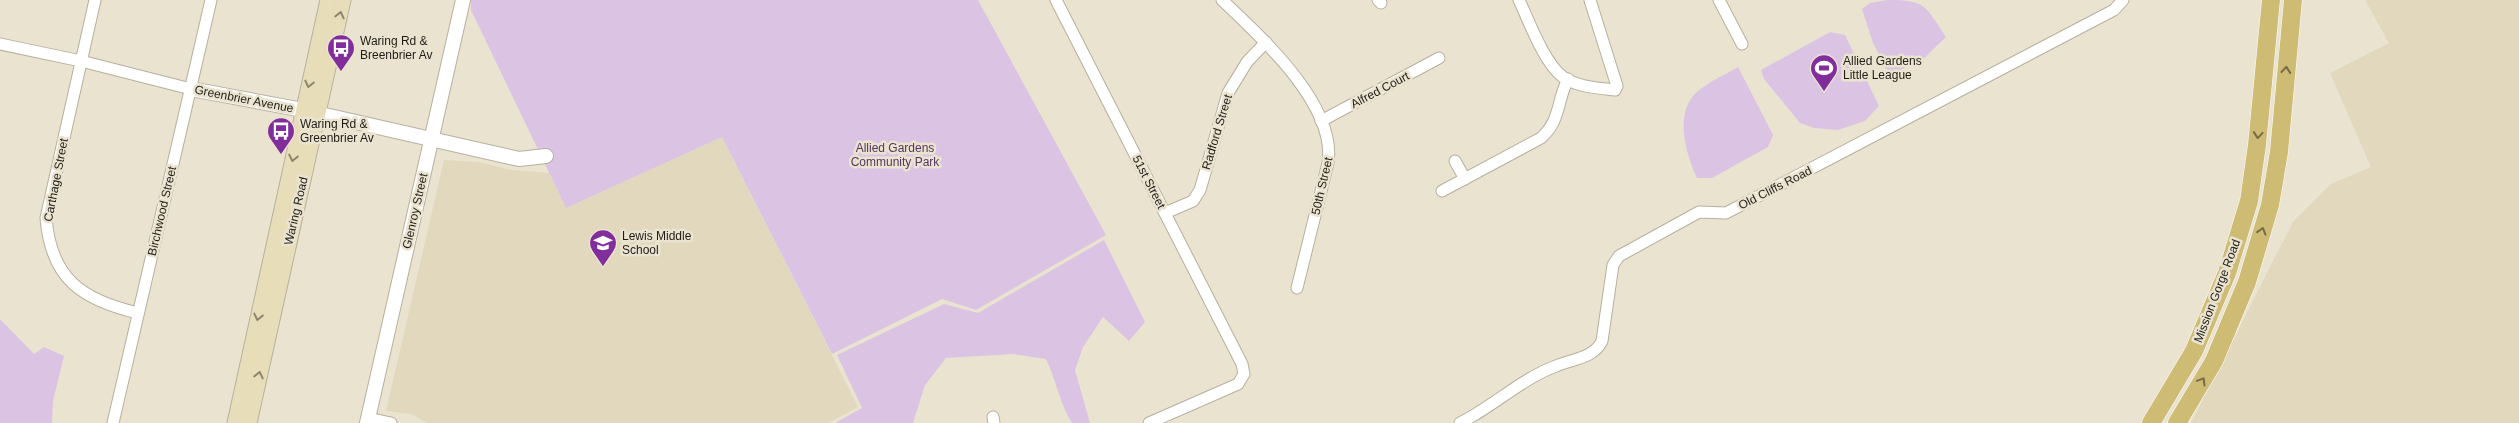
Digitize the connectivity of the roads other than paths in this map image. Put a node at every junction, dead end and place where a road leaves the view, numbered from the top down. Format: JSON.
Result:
{"nodes":[{"id":1,"x":95,"y":0,"type":"edge"},
{"id":2,"x":211,"y":0,"type":"edge"},
{"id":3,"x":328,"y":0,"type":"edge"},
{"id":4,"x":343,"y":0,"type":"edge"},
{"id":5,"x":463,"y":0,"type":"edge"},
{"id":6,"x":1056,"y":0,"type":"edge"},
{"id":7,"x":1222,"y":0,"type":"edge"},
{"id":8,"x":1519,"y":0,"type":"edge"},
{"id":9,"x":1590,"y":0,"type":"edge"},
{"id":10,"x":1719,"y":0,"type":"edge"},
{"id":11,"x":2123,"y":0,"type":"edge"},
{"id":12,"x":2271,"y":0,"type":"edge"},
{"id":13,"x":2293,"y":0,"type":"edge"},
{"id":14,"x":1266,"y":42,"type":"junction"},
{"id":15,"x":0,"y":44,"type":"edge"},
{"id":16,"x":1742,"y":44,"type":"dead end"},
{"id":17,"x":1439,"y":58,"type":"dead end"},
{"id":18,"x":81,"y":61,"type":"junction"},
{"id":19,"x":1568,"y":79,"type":"junction"},
{"id":20,"x":191,"y":89,"type":"junction"},
{"id":21,"x":310,"y":112,"type":"junction"},
{"id":22,"x":1321,"y":121,"type":"junction"},
{"id":23,"x":431,"y":139,"type":"junction"},
{"id":24,"x":546,"y":156,"type":"dead end"},
{"id":25,"x":1455,"y":161,"type":"dead end"},
{"id":26,"x":1465,"y":179,"type":"junction"},
{"id":27,"x":1442,"y":191,"type":"dead end"},
{"id":28,"x":1165,"y":213,"type":"junction"},
{"id":29,"x":1297,"y":288,"type":"dead end"},
{"id":30,"x":138,"y":313,"type":"junction"},
{"id":31,"x":368,"y":421,"type":"edge"},
{"id":32,"x":113,"y":423,"type":"edge"},
{"id":33,"x":235,"y":423,"type":"edge"},
{"id":34,"x":248,"y":423,"type":"edge"},
{"id":35,"x":391,"y":423,"type":"edge"},
{"id":36,"x":1149,"y":423,"type":"edge"},
{"id":37,"x":1460,"y":423,"type":"edge"},
{"id":38,"x":2152,"y":423,"type":"edge"},
{"id":39,"x":2177,"y":423,"type":"edge"}],
"edges":[{"from":1,"to":18,"type":"street","name":"Carthage Street"},
{"from":2,"to":20,"type":"street","name":"Birchwood Street"},
{"from":3,"to":21,"type":"main road","name":"Waring Road","one_way":true},
{"from":21,"to":4,"type":"main road","name":"Waring Road","one_way":true},
{"from":5,"to":23,"type":"street","name":"Glenroy Street"},
{"from":6,"to":28,"type":"street","name":"51st Street"},
{"from":7,"to":14,"type":"street","name":"50th Street"},
{"from":8,"to":19,"type":"street"},
{"from":9,"to":19,"type":"street"},
{"from":10,"to":16,"type":"street"},
{"from":11,"to":37,"type":"street","name":"Old Cliffs Road"},
{"from":12,"to":38,"type":"main road","name":"Mission Gorge Road","one_way":true},
{"from":39,"to":13,"type":"main road","name":"Mission Gorge Road","one_way":true},
{"from":14,"to":22,"type":"street","name":"50th Street"},
{"from":14,"to":28,"type":"street","name":"Radford Street"},
{"from":15,"to":18,"type":"street","name":"Greenbrier Avenue"},
{"from":17,"to":22,"type":"street","name":"Alfred Court"},
{"from":18,"to":20,"type":"street","name":"Greenbrier Avenue"},
{"from":18,"to":30,"type":"street","name":"Carthage Street"},
{"from":19,"to":26,"type":"street"},
{"from":20,"to":21,"type":"street","name":"Greenbrier Avenue"},
{"from":20,"to":30,"type":"street","name":"Birchwood Street"},
{"from":21,"to":23,"type":"street","name":"Greenbrier Avenue"},
{"from":21,"to":33,"type":"main road","name":"Waring Road","one_way":true},
{"from":34,"to":21,"type":"main road","name":"Waring Road","one_way":true},
{"from":22,"to":29,"type":"street","name":"50th Street"},
{"from":23,"to":24,"type":"street","name":"Greenbrier Avenue"},
{"from":23,"to":31,"type":"street","name":"Glenroy Street"},
{"from":25,"to":26,"type":"street"},
{"from":26,"to":27,"type":"street"},
{"from":28,"to":36,"type":"street","name":"51st Street"},
{"from":30,"to":32,"type":"street","name":"Birchwood Street"},
{"from":31,"to":35,"type":"street"}]}
